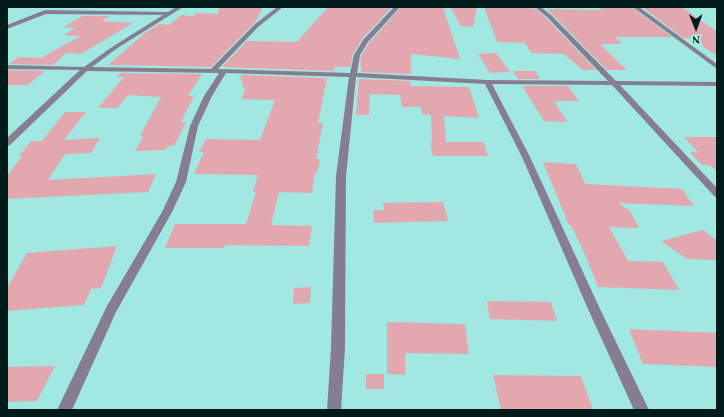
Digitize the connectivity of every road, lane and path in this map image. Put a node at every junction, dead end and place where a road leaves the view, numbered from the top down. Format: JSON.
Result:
{"nodes":[{"id":1,"x":55,"y":7,"type":"edge"},
{"id":2,"x":180,"y":7,"type":"edge"},
{"id":3,"x":280,"y":7,"type":"edge"},
{"id":4,"x":396,"y":7,"type":"edge"},
{"id":5,"x":538,"y":7,"type":"edge"},
{"id":6,"x":636,"y":7,"type":"edge"},
{"id":7,"x":45,"y":12,"type":"junction"},
{"id":8,"x":168,"y":14,"type":"junction"},
{"id":9,"x":7,"y":26,"type":"edge"},
{"id":10,"x":7,"y":67,"type":"edge"},
{"id":11,"x":717,"y":67,"type":"edge"},
{"id":12,"x":86,"y":69,"type":"junction"},
{"id":13,"x":218,"y":72,"type":"junction"},
{"id":14,"x":352,"y":76,"type":"junction"},
{"id":15,"x":487,"y":82,"type":"junction"},
{"id":16,"x":614,"y":83,"type":"junction"},
{"id":17,"x":717,"y":84,"type":"edge"},
{"id":18,"x":7,"y":143,"type":"edge"},
{"id":19,"x":717,"y":194,"type":"edge"},
{"id":20,"x":64,"y":410,"type":"edge"},
{"id":21,"x":334,"y":410,"type":"edge"},
{"id":22,"x":642,"y":410,"type":"edge"}],
"edges":[{"from":1,"to":7,"type":"street"},
{"from":2,"to":8,"type":"street"},
{"from":3,"to":13,"type":"street"},
{"from":4,"to":14,"type":"street"},
{"from":5,"to":16,"type":"street"},
{"from":6,"to":11,"type":"street"},
{"from":7,"to":8,"type":"street"},
{"from":7,"to":9,"type":"street"},
{"from":8,"to":12,"type":"street"},
{"from":10,"to":12,"type":"street"},
{"from":12,"to":13,"type":"street"},
{"from":12,"to":18,"type":"street"},
{"from":13,"to":14,"type":"street"},
{"from":13,"to":20,"type":"street"},
{"from":14,"to":15,"type":"street"},
{"from":14,"to":21,"type":"street"},
{"from":15,"to":16,"type":"street"},
{"from":15,"to":22,"type":"street"},
{"from":16,"to":17,"type":"street"},
{"from":16,"to":19,"type":"street"}]}
